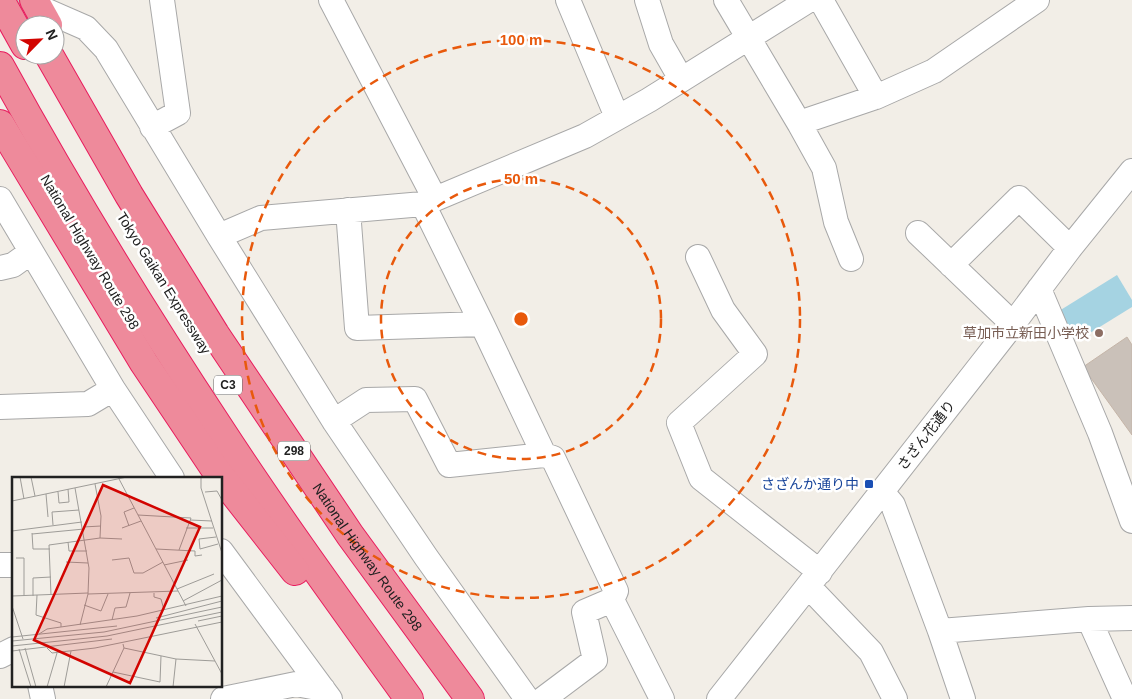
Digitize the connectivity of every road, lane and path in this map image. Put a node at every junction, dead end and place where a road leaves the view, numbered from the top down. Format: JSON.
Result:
{"nodes":[{"id":1,"x":0,"y":0,"type":"edge"},
{"id":2,"x":162,"y":0,"type":"edge"},
{"id":3,"x":331,"y":0,"type":"edge"},
{"id":4,"x":568,"y":0,"type":"edge"},
{"id":5,"x":647,"y":0,"type":"edge"},
{"id":6,"x":726,"y":0,"type":"edge"},
{"id":7,"x":809,"y":0,"type":"edge"},
{"id":8,"x":821,"y":0,"type":"edge"},
{"id":9,"x":1037,"y":0,"type":"edge"},
{"id":10,"x":40,"y":10,"type":"edge"},
{"id":11,"x":15,"y":27,"type":"edge"},
{"id":12,"x":748,"y":37,"type":"junction"},
{"id":13,"x":65,"y":57,"type":"edge"},
{"id":14,"x":36,"y":65,"type":"edge"},
{"id":15,"x":55,"y":65,"type":"edge"},
{"id":16,"x":0,"y":66,"type":"edge"},
{"id":17,"x":681,"y":79,"type":"junction"},
{"id":18,"x":876,"y":97,"type":"junction"},
{"id":19,"x":0,"y":98,"type":"edge"},
{"id":20,"x":616,"y":118,"type":"junction"},
{"id":21,"x":799,"y":122,"type":"junction"},
{"id":22,"x":0,"y":124,"type":"edge"},
{"id":23,"x":152,"y":126,"type":"junction"},
{"id":24,"x":1132,"y":171,"type":"edge"},
{"id":25,"x":0,"y":199,"type":"edge"},
{"id":26,"x":429,"y":201,"type":"junction"},
{"id":27,"x":348,"y":210,"type":"junction"},
{"id":28,"x":918,"y":233,"type":"dead end"},
{"id":29,"x":219,"y":236,"type":"junction"},
{"id":30,"x":1070,"y":248,"type":"junction"},
{"id":31,"x":31,"y":252,"type":"junction"},
{"id":32,"x":698,"y":257,"type":"dead end"},
{"id":33,"x":851,"y":259,"type":"dead end"},
{"id":34,"x":951,"y":265,"type":"junction"},
{"id":35,"x":0,"y":268,"type":"edge"},
{"id":36,"x":1039,"y":289,"type":"junction"},
{"id":37,"x":482,"y":324,"type":"junction"},
{"id":38,"x":1013,"y":324,"type":"junction"},
{"id":39,"x":113,"y":389,"type":"junction"},
{"id":40,"x":0,"y":407,"type":"edge"},
{"id":41,"x":334,"y":421,"type":"junction"},
{"id":42,"x":544,"y":455,"type":"junction"},
{"id":43,"x":171,"y":477,"type":"edge"},
{"id":44,"x":221,"y":477,"type":"edge"},
{"id":45,"x":222,"y":478,"type":"edge"},
{"id":46,"x":882,"y":492,"type":"junction"},
{"id":47,"x":1132,"y":521,"type":"edge"},
{"id":48,"x":350,"y":535,"type":"junction"},
{"id":49,"x":222,"y":552,"type":"edge"},
{"id":50,"x":295,"y":570,"type":"junction"},
{"id":51,"x":814,"y":579,"type":"junction"},
{"id":52,"x":612,"y":600,"type":"junction"},
{"id":53,"x":1132,"y":618,"type":"edge"},
{"id":54,"x":1089,"y":619,"type":"junction"},
{"id":55,"x":420,"y":631,"type":"junction"},
{"id":56,"x":940,"y":631,"type":"junction"},
{"id":57,"x":12,"y":651,"type":"edge"},
{"id":58,"x":0,"y":656,"type":"edge"},
{"id":59,"x":40,"y":686,"type":"edge"},
{"id":60,"x":217,"y":686,"type":"edge"},
{"id":61,"x":327,"y":694,"type":"edge"},
{"id":62,"x":43,"y":699,"type":"edge"},
{"id":63,"x":221,"y":699,"type":"edge"},
{"id":64,"x":389,"y":699,"type":"edge"},
{"id":65,"x":409,"y":699,"type":"edge"},
{"id":66,"x":451,"y":699,"type":"edge"},
{"id":67,"x":470,"y":699,"type":"edge"},
{"id":68,"x":481,"y":699,"type":"edge"},
{"id":69,"x":527,"y":699,"type":"edge"},
{"id":70,"x":543,"y":699,"type":"edge"},
{"id":71,"x":662,"y":699,"type":"edge"},
{"id":72,"x":719,"y":699,"type":"edge"},
{"id":73,"x":895,"y":699,"type":"edge"},
{"id":74,"x":963,"y":699,"type":"edge"},
{"id":75,"x":1125,"y":699,"type":"edge"}],
"edges":[{"from":1,"to":11,"type":"highway"},
{"from":2,"to":23,"type":"street"},
{"from":3,"to":26,"type":"street"},
{"from":4,"to":20,"type":"street"},
{"from":5,"to":17,"type":"street"},
{"from":6,"to":12,"type":"street"},
{"from":7,"to":12,"type":"street"},
{"from":8,"to":18,"type":"street"},
{"from":9,"to":18,"type":"street"},
{"from":10,"to":23,"type":"street"},
{"from":12,"to":17,"type":"street"},
{"from":12,"to":21,"type":"street"},
{"from":13,"to":48,"type":"highway"},
{"from":14,"to":66,"type":"highway","name":"Tokyo Gaikan Expressway","number":"C3"},
{"from":15,"to":48,"type":"highway","name":"National Highway Route 298","number":"298"},
{"from":16,"to":65,"type":"highway","number":"C3"},
{"from":17,"to":20,"type":"street"},
{"from":18,"to":21,"type":"street"},
{"from":19,"to":50,"type":"highway","name":"National Highway Route 298"},
{"from":20,"to":26,"type":"street"},
{"from":21,"to":33,"type":"street"},
{"from":22,"to":44,"type":"highway"},
{"from":23,"to":29,"type":"street"},
{"from":24,"to":30,"type":"street","name":"さざん花通り"},
{"from":25,"to":31,"type":"street"},
{"from":26,"to":27,"type":"street"},
{"from":26,"to":37,"type":"street"},
{"from":27,"to":29,"type":"street"},
{"from":27,"to":37,"type":"street"},
{"from":28,"to":34,"type":"street"},
{"from":29,"to":41,"type":"street"},
{"from":30,"to":34,"type":"street"},
{"from":30,"to":36,"type":"street","name":"さざん花通り"},
{"from":31,"to":35,"type":"street"},
{"from":31,"to":39,"type":"street"},
{"from":32,"to":51,"type":"street"},
{"from":34,"to":38,"type":"street"},
{"from":36,"to":38,"type":"street","name":"さざん花通り"},
{"from":36,"to":47,"type":"street"},
{"from":37,"to":42,"type":"street"},
{"from":38,"to":46,"type":"street","name":"さざん花通り"},
{"from":39,"to":40,"type":"street"},
{"from":39,"to":43,"type":"street"},
{"from":41,"to":42,"type":"street"},
{"from":41,"to":69,"type":"street"},
{"from":42,"to":52,"type":"street"},
{"from":45,"to":50,"type":"highway"},
{"from":46,"to":51,"type":"street","name":"さざん花通り"},
{"from":46,"to":56,"type":"street"},
{"from":48,"to":55,"type":"highway","name":"National Highway Route 298","number":"298"},
{"from":49,"to":61,"type":"street"},
{"from":50,"to":64,"type":"highway","name":"National Highway Route 298"},
{"from":51,"to":72,"type":"street","name":"さざん花通り"},
{"from":51,"to":73,"type":"street"},
{"from":52,"to":70,"type":"street"},
{"from":52,"to":71,"type":"street"},
{"from":53,"to":54,"type":"street"},
{"from":54,"to":56,"type":"street"},
{"from":54,"to":75,"type":"street"},
{"from":55,"to":67,"type":"highway","name":"National Highway Route 298","number":"298"},
{"from":55,"to":68,"type":"highway"},
{"from":56,"to":74,"type":"street"},
{"from":57,"to":58,"type":"street"},
{"from":59,"to":62,"type":"street"},
{"from":60,"to":63,"type":"street"},
{"from":61,"to":63,"type":"street"}]}
